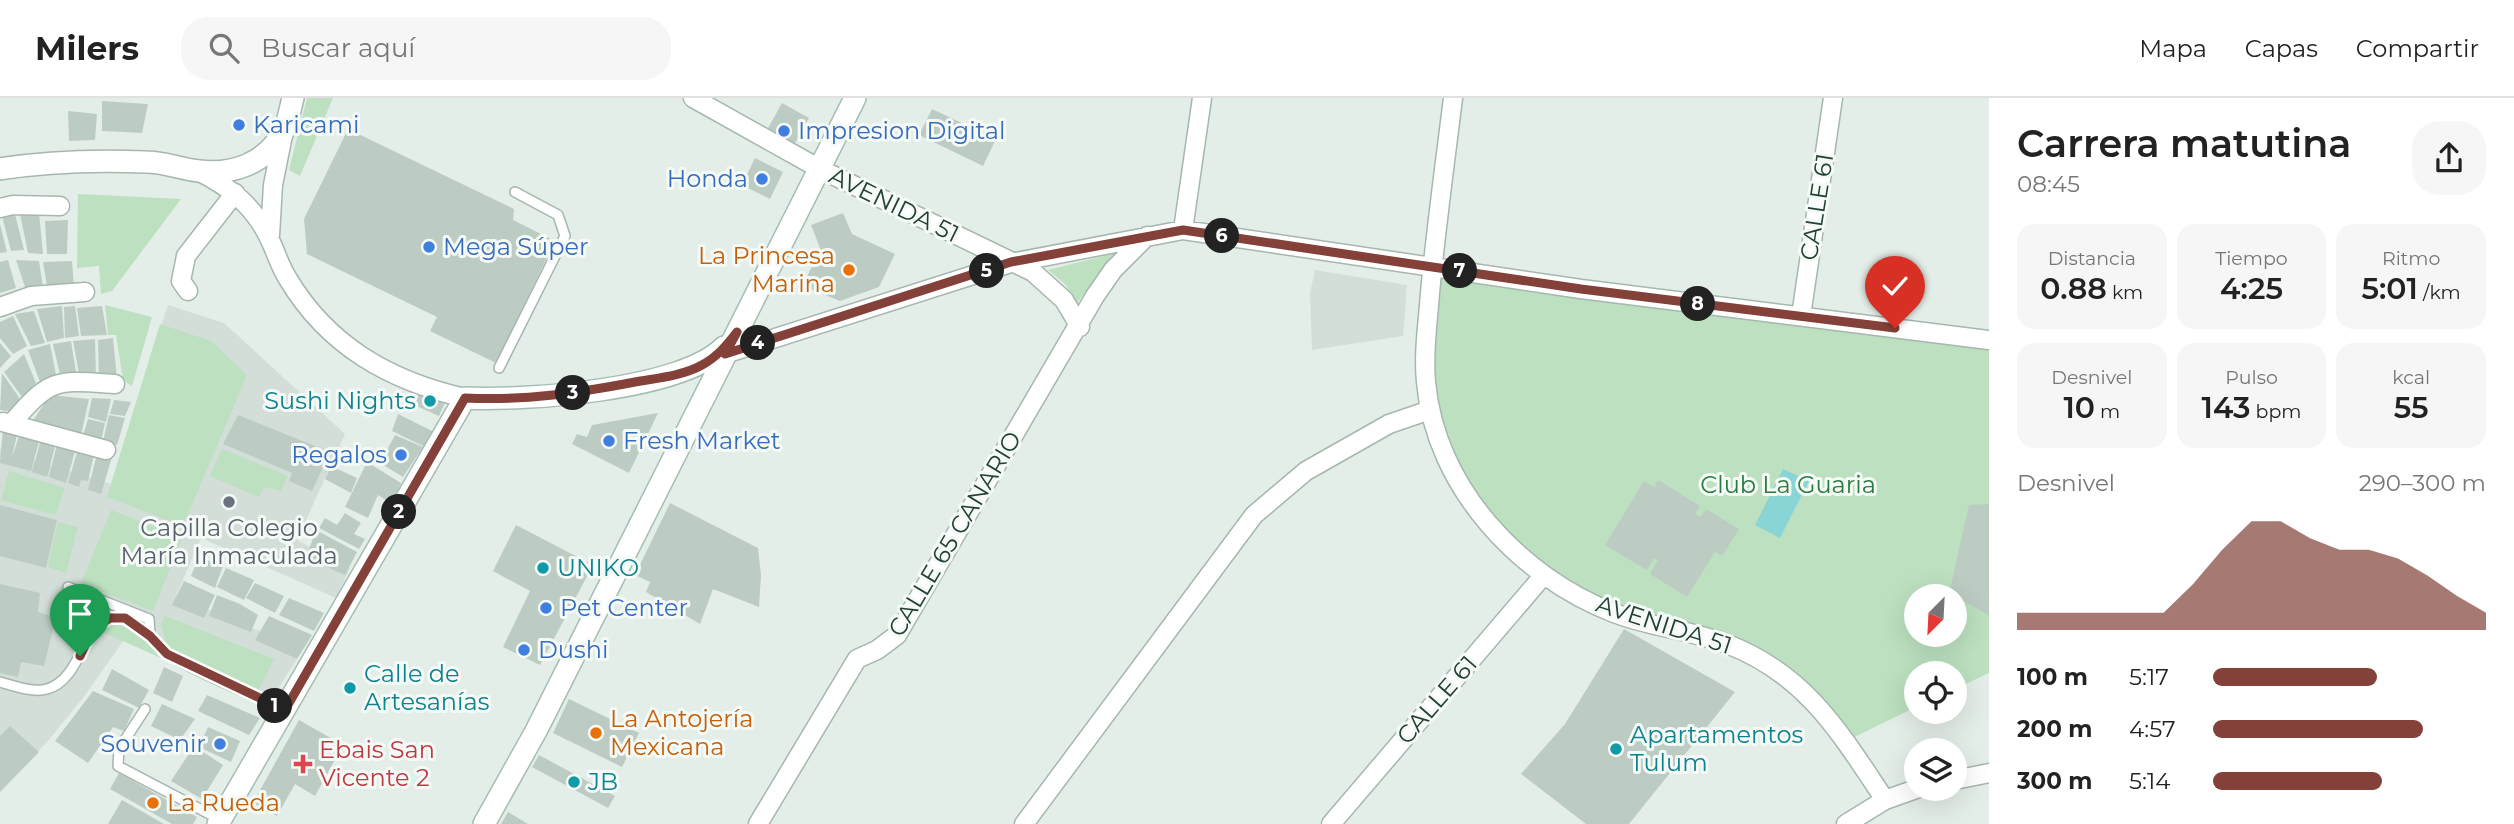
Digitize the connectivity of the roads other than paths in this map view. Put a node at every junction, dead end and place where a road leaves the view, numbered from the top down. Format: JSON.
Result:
{"nodes":[{"id":1,"x":293,"y":98,"type":"edge"},
{"id":2,"x":693,"y":98,"type":"edge"},
{"id":3,"x":855,"y":98,"type":"edge"},
{"id":4,"x":1202,"y":98,"type":"edge"},
{"id":5,"x":1453,"y":98,"type":"edge"},
{"id":6,"x":1833,"y":98,"type":"edge"},
{"id":7,"x":284,"y":132,"type":"junction"},
{"id":8,"x":0,"y":169,"type":"edge"},
{"id":9,"x":820,"y":169,"type":"junction"},
{"id":10,"x":198,"y":171,"type":"junction"},
{"id":11,"x":515,"y":192,"type":"dead end"},
{"id":12,"x":235,"y":193,"type":"junction"},
{"id":13,"x":60,"y":206,"type":"dead end"},
{"id":14,"x":0,"y":208,"type":"edge"},
{"id":15,"x":1183,"y":230,"type":"junction"},
{"id":16,"x":1147,"y":236,"type":"junction"},
{"id":17,"x":270,"y":239,"type":"junction"},
{"id":18,"x":1011,"y":262,"type":"junction"},
{"id":19,"x":1432,"y":267,"type":"junction"},
{"id":20,"x":188,"y":291,"type":"dead end"},
{"id":21,"x":85,"y":292,"type":"dead end"},
{"id":22,"x":0,"y":307,"type":"edge"},
{"id":23,"x":1801,"y":316,"type":"junction"},
{"id":24,"x":1080,"y":327,"type":"junction"},
{"id":25,"x":737,"y":332,"type":"junction"},
{"id":26,"x":1989,"y":340,"type":"edge"},
{"id":27,"x":725,"y":354,"type":"junction"},
{"id":28,"x":499,"y":368,"type":"dead end"},
{"id":29,"x":671,"y":375,"type":"junction"},
{"id":30,"x":116,"y":384,"type":"dead end"},
{"id":31,"x":465,"y":398,"type":"junction"},
{"id":32,"x":697,"y":409,"type":"junction"},
{"id":33,"x":1430,"y":410,"type":"junction"},
{"id":34,"x":5,"y":423,"type":"edge"},
{"id":35,"x":106,"y":450,"type":"dead end"},
{"id":36,"x":1543,"y":576,"type":"junction"},
{"id":37,"x":93,"y":628,"type":"junction"},
{"id":38,"x":150,"y":636,"type":"junction"},
{"id":39,"x":0,"y":682,"type":"edge"},
{"id":40,"x":145,"y":709,"type":"dead end"},
{"id":41,"x":285,"y":710,"type":"junction"},
{"id":42,"x":1989,"y":773,"type":"edge"},
{"id":43,"x":1967,"y":778,"type":"edge"},
{"id":44,"x":1904,"y":793,"type":"edge"},
{"id":45,"x":1885,"y":800,"type":"junction"},
{"id":46,"x":220,"y":822,"type":"edge"},
{"id":47,"x":484,"y":824,"type":"edge"},
{"id":48,"x":758,"y":824,"type":"edge"},
{"id":49,"x":1024,"y":824,"type":"edge"},
{"id":50,"x":1331,"y":824,"type":"edge"},
{"id":51,"x":1846,"y":824,"type":"edge"}],
"edges":[{"from":1,"to":7,"type":"main road"},
{"from":2,"to":9,"type":"street","name":"AVENIDA 51"},
{"from":3,"to":9,"type":"main road"},
{"from":4,"to":15,"type":"street"},
{"from":5,"to":19,"type":"street","name":"AVENIDA 51"},
{"from":6,"to":23,"type":"street","name":"CALLE 61"},
{"from":7,"to":10,"type":"main road"},
{"from":7,"to":17,"type":"street"},
{"from":8,"to":10,"type":"main road"},
{"from":9,"to":18,"type":"street","name":"AVENIDA 51"},
{"from":9,"to":25,"type":"main road"},
{"from":10,"to":12,"type":"street"},
{"from":11,"to":28,"type":"lane"},
{"from":12,"to":17,"type":"street"},
{"from":12,"to":20,"type":"street"},
{"from":13,"to":14,"type":"street"},
{"from":15,"to":16,"type":"street"},
{"from":15,"to":19,"type":"street"},
{"from":16,"to":18,"type":"street"},
{"from":16,"to":24,"type":"street","name":"CALLE 65 CANARIO"},
{"from":17,"to":31,"type":"street"},
{"from":18,"to":24,"type":"street","name":"AVENIDA 51"},
{"from":18,"to":27,"type":"street"},
{"from":19,"to":23,"type":"street"},
{"from":19,"to":33,"type":"street","name":"AVENIDA 51"},
{"from":21,"to":22,"type":"street"},
{"from":23,"to":26,"type":"street"},
{"from":24,"to":48,"type":"street","name":"CALLE 65 CANARIO"},
{"from":25,"to":27,"type":"main road"},
{"from":25,"to":29,"type":"main road"},
{"from":27,"to":32,"type":"main road"},
{"from":29,"to":31,"type":"main road"},
{"from":29,"to":32,"type":"main road"},
{"from":30,"to":34,"type":"street"},
{"from":31,"to":41,"type":"main road"},
{"from":32,"to":47,"type":"main road"},
{"from":33,"to":36,"type":"street","name":"AVENIDA 51"},
{"from":33,"to":49,"type":"street"},
{"from":34,"to":35,"type":"street"},
{"from":36,"to":45,"type":"street","name":"AVENIDA 51"},
{"from":36,"to":50,"type":"street","name":"CALLE 61"},
{"from":37,"to":38,"type":"lane"},
{"from":37,"to":38,"type":"lane"},
{"from":37,"to":39,"type":"lane"},
{"from":38,"to":41,"type":"lane"},
{"from":40,"to":46,"type":"lane"},
{"from":41,"to":46,"type":"main road"},
{"from":42,"to":43,"type":"street"},
{"from":44,"to":45,"type":"street"},
{"from":45,"to":51,"type":"street"}]}
